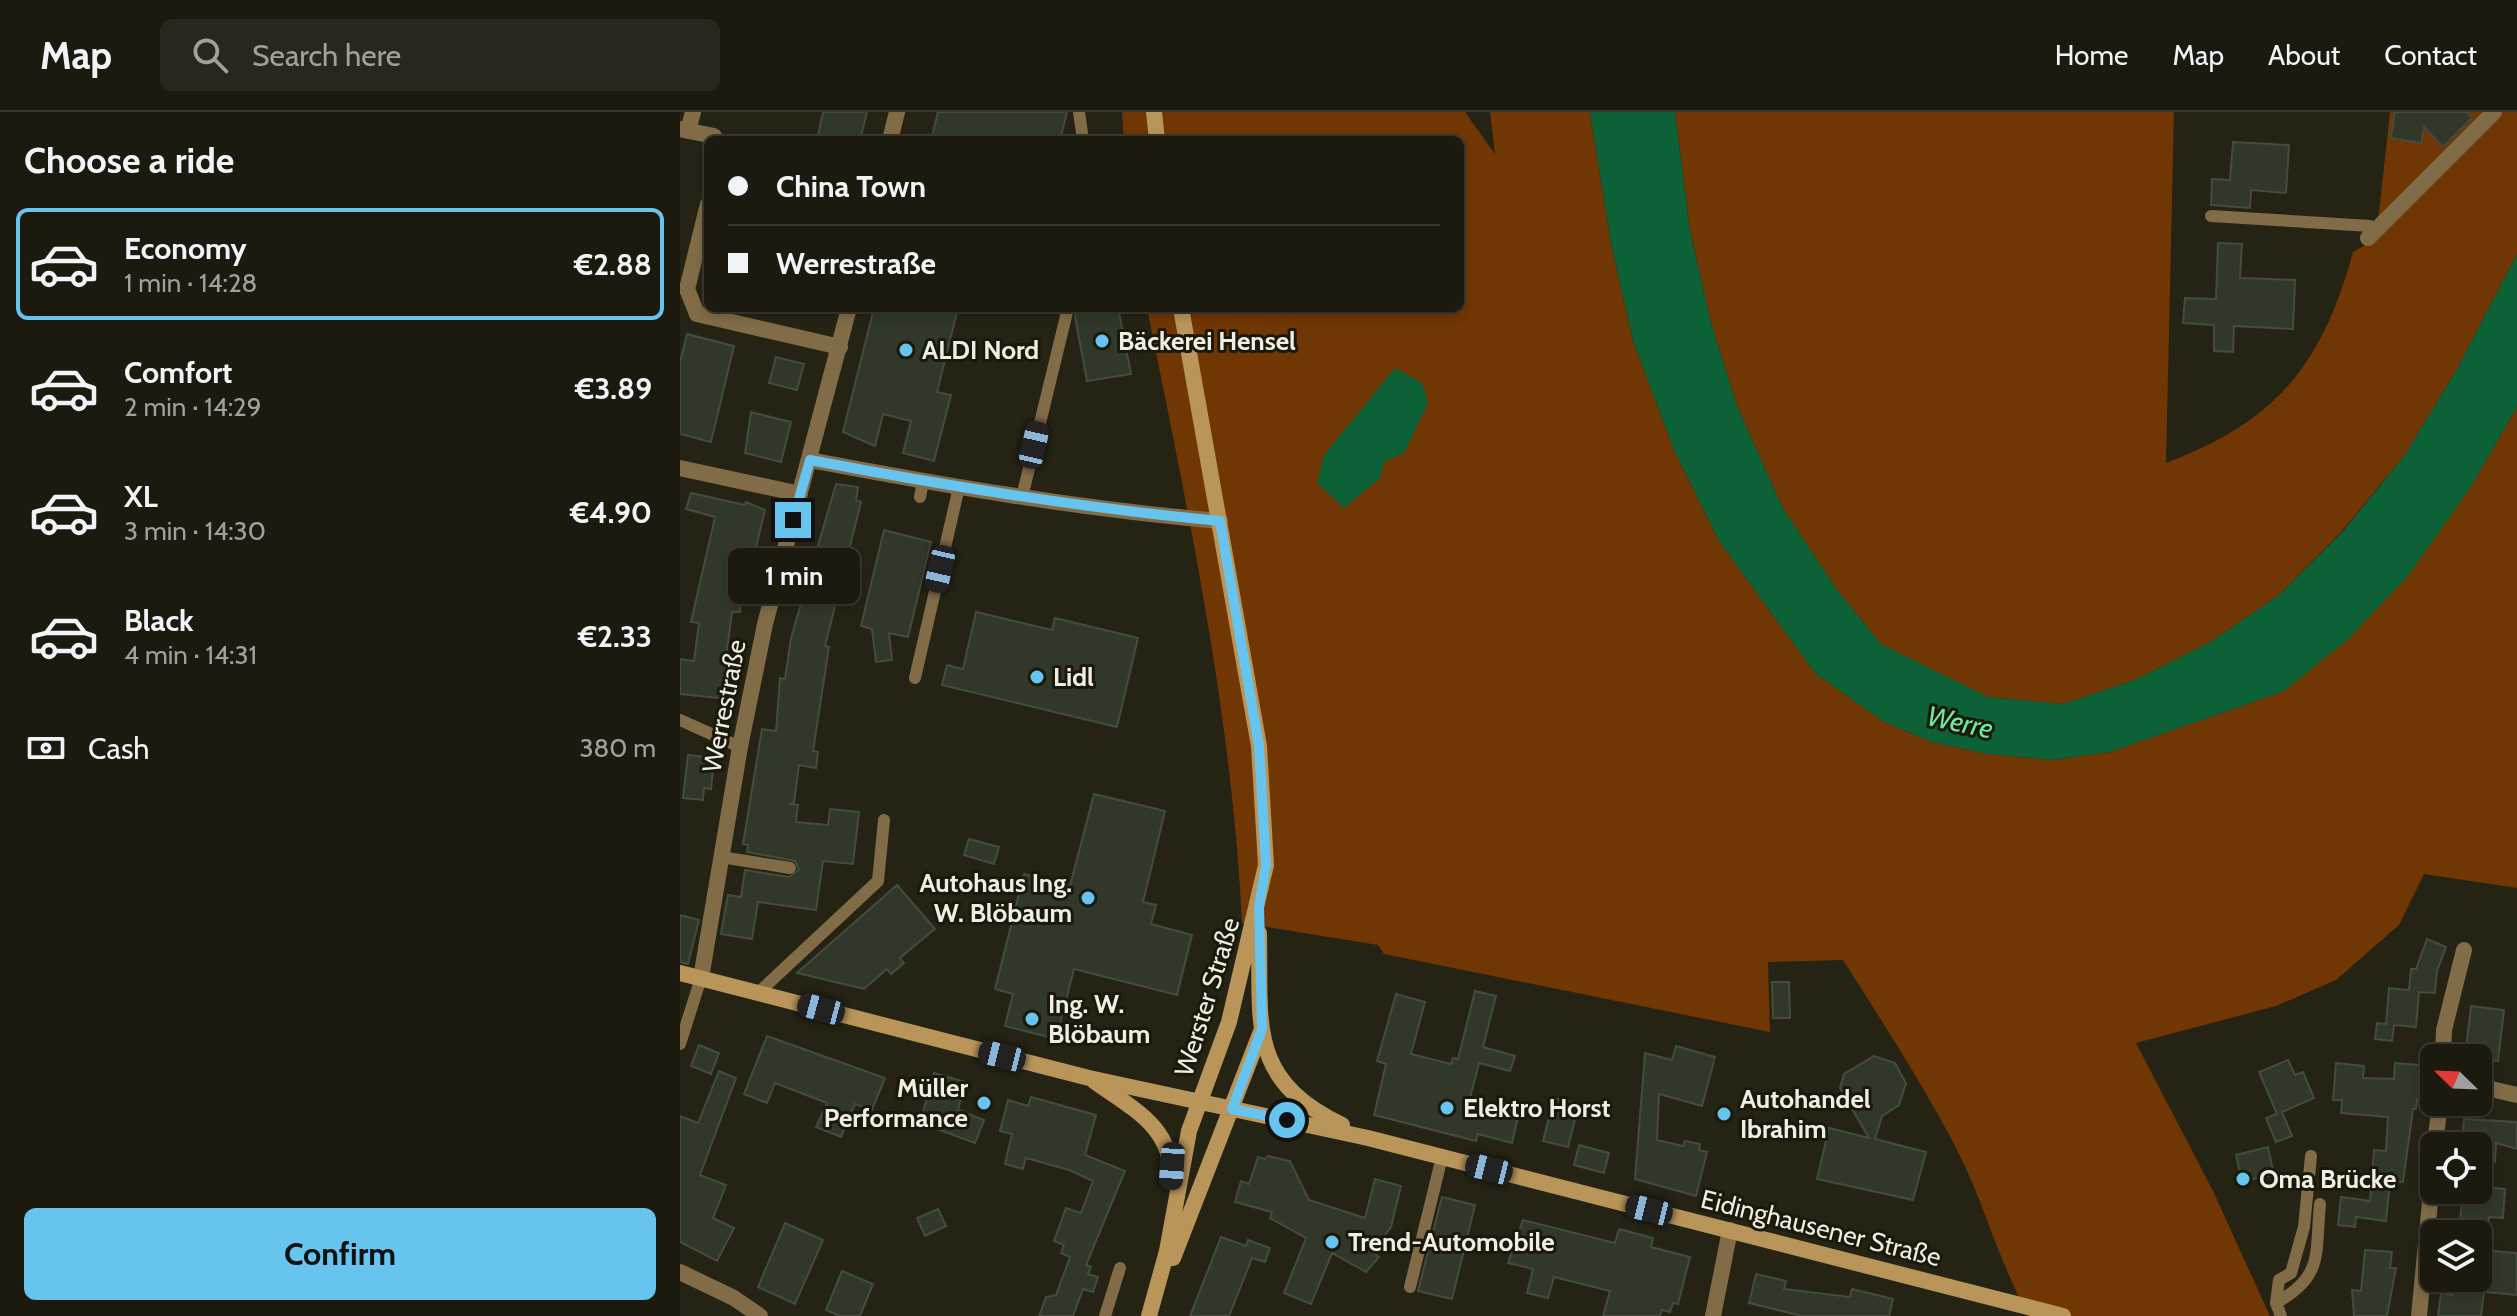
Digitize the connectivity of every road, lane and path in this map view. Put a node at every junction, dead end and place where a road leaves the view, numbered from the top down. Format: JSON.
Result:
{"nodes":[{"id":1,"x":693,"y":112,"type":"edge"},
{"id":2,"x":897,"y":112,"type":"edge"},
{"id":3,"x":1079,"y":112,"type":"edge"},
{"id":4,"x":1154,"y":112,"type":"edge"},
{"id":5,"x":2494,"y":112,"type":"edge"},
{"id":6,"x":684,"y":130,"type":"edge"},
{"id":7,"x":714,"y":136,"type":"edge"},
{"id":8,"x":891,"y":136,"type":"edge"},
{"id":9,"x":1082,"y":136,"type":"edge"},
{"id":10,"x":1157,"y":136,"type":"edge"},
{"id":11,"x":2211,"y":216,"type":"dead end"},
{"id":12,"x":704,"y":220,"type":"edge"},
{"id":13,"x":2368,"y":238,"type":"joint"},
{"id":14,"x":848,"y":312,"type":"edge"},
{"id":15,"x":1067,"y":312,"type":"edge"},
{"id":16,"x":1182,"y":312,"type":"edge"},
{"id":17,"x":840,"y":347,"type":"junction"},
{"id":18,"x":810,"y":460,"type":"junction"},
{"id":19,"x":680,"y":468,"type":"edge"},
{"id":20,"x":959,"y":487,"type":"junction"},
{"id":21,"x":800,"y":494,"type":"junction"},
{"id":22,"x":1022,"y":497,"type":"junction"},
{"id":23,"x":1220,"y":521,"type":"junction"},
{"id":24,"x":915,"y":678,"type":"dead end"},
{"id":25,"x":680,"y":720,"type":"edge"},
{"id":26,"x":740,"y":747,"type":"junction"},
{"id":27,"x":884,"y":820,"type":"dead end"},
{"id":28,"x":721,"y":857,"type":"junction"},
{"id":29,"x":790,"y":868,"type":"dead end"},
{"id":30,"x":1259,"y":906,"type":"junction"},
{"id":31,"x":2464,"y":950,"type":"dead end"},
{"id":32,"x":680,"y":973,"type":"edge"},
{"id":33,"x":701,"y":978,"type":"junction"},
{"id":34,"x":759,"y":992,"type":"junction"},
{"id":35,"x":1262,"y":1029,"type":"junction"},
{"id":36,"x":680,"y":1044,"type":"edge"},
{"id":37,"x":2444,"y":1044,"type":"edge"},
{"id":38,"x":1089,"y":1078,"type":"junction"},
{"id":39,"x":2492,"y":1089,"type":"edge"},
{"id":40,"x":2517,"y":1095,"type":"edge"},
{"id":41,"x":1200,"y":1103,"type":"junction"},
{"id":42,"x":1232,"y":1109,"type":"junction"},
{"id":43,"x":1368,"y":1138,"type":"junction"},
{"id":44,"x":2311,"y":1156,"type":"dead end"},
{"id":45,"x":1442,"y":1157,"type":"junction"},
{"id":46,"x":2320,"y":1204,"type":"dead end"},
{"id":47,"x":2430,"y":1204,"type":"edge"},
{"id":48,"x":1730,"y":1230,"type":"junction"},
{"id":49,"x":1167,"y":1251,"type":"junction"},
{"id":50,"x":1120,"y":1268,"type":"dead end"},
{"id":51,"x":680,"y":1272,"type":"edge"},
{"id":52,"x":1410,"y":1287,"type":"dead end"},
{"id":53,"x":2276,"y":1303,"type":"junction"},
{"id":54,"x":2033,"y":1312,"type":"edge"},
{"id":55,"x":2060,"y":1315,"type":"edge"},
{"id":56,"x":760,"y":1316,"type":"edge"},
{"id":57,"x":1105,"y":1316,"type":"edge"},
{"id":58,"x":1150,"y":1316,"type":"edge"},
{"id":59,"x":1713,"y":1316,"type":"edge"},
{"id":60,"x":2281,"y":1316,"type":"edge"},
{"id":61,"x":2419,"y":1316,"type":"edge"}],
"edges":[{"from":1,"to":6,"type":"street"},
{"from":2,"to":8,"type":"street"},
{"from":3,"to":9,"type":"lane"},
{"from":4,"to":10,"type":"main road"},
{"from":5,"to":13,"type":"street"},
{"from":6,"to":7,"type":"street"},
{"from":11,"to":13,"type":"lane"},
{"from":12,"to":17,"type":"street"},
{"from":14,"to":17,"type":"street","name":"Werrestraße"},
{"from":15,"to":22,"type":"lane"},
{"from":16,"to":23,"type":"main road","name":"Werster Straße"},
{"from":17,"to":18,"type":"street","name":"Werrestraße"},
{"from":18,"to":20,"type":"street"},
{"from":18,"to":21,"type":"street","name":"Werrestraße"},
{"from":19,"to":21,"type":"street"},
{"from":20,"to":22,"type":"street"},
{"from":20,"to":24,"type":"lane"},
{"from":21,"to":26,"type":"street","name":"Werrestraße"},
{"from":22,"to":23,"type":"street"},
{"from":23,"to":30,"type":"main road","name":"Werster Straße"},
{"from":25,"to":26,"type":"lane"},
{"from":26,"to":28,"type":"street","name":"Werrestraße"},
{"from":27,"to":34,"type":"lane"},
{"from":28,"to":29,"type":"lane"},
{"from":28,"to":33,"type":"street","name":"Werrestraße"},
{"from":30,"to":35,"type":"main road"},
{"from":30,"to":41,"type":"main road","name":"Werster Straße"},
{"from":31,"to":37,"type":"street"},
{"from":32,"to":33,"type":"main road","name":"Eidinghausener Straße"},
{"from":33,"to":34,"type":"main road","name":"Eidinghausener Straße"},
{"from":33,"to":36,"type":"lane"},
{"from":34,"to":38,"type":"main road","name":"Eidinghausener Straße"},
{"from":35,"to":42,"type":"main road","name":"Werster Straße"},
{"from":35,"to":43,"type":"main road"},
{"from":38,"to":41,"type":"main road","name":"Eidinghausener Straße"},
{"from":38,"to":49,"type":"main road"},
{"from":39,"to":40,"type":"street"},
{"from":41,"to":42,"type":"main road","name":"Eidinghausener Straße"},
{"from":41,"to":49,"type":"main road","name":"Werster Straße"},
{"from":42,"to":43,"type":"main road","name":"Eidinghausener Straße"},
{"from":42,"to":58,"type":"main road","name":"Werster Straße"},
{"from":43,"to":45,"type":"main road","name":"Eidinghausener Straße"},
{"from":44,"to":53,"type":"lane"},
{"from":45,"to":48,"type":"main road","name":"Eidinghausener Straße"},
{"from":45,"to":52,"type":"lane"},
{"from":46,"to":53,"type":"lane"},
{"from":47,"to":61,"type":"street"},
{"from":48,"to":54,"type":"main road","name":"Eidinghausener Straße"},
{"from":48,"to":59,"type":"street"},
{"from":49,"to":58,"type":"main road","name":"Werster Straße"},
{"from":50,"to":57,"type":"lane"},
{"from":51,"to":56,"type":"street"},
{"from":53,"to":60,"type":"lane"},
{"from":54,"to":55,"type":"main road","name":"Eidinghausener Straße"}]}
